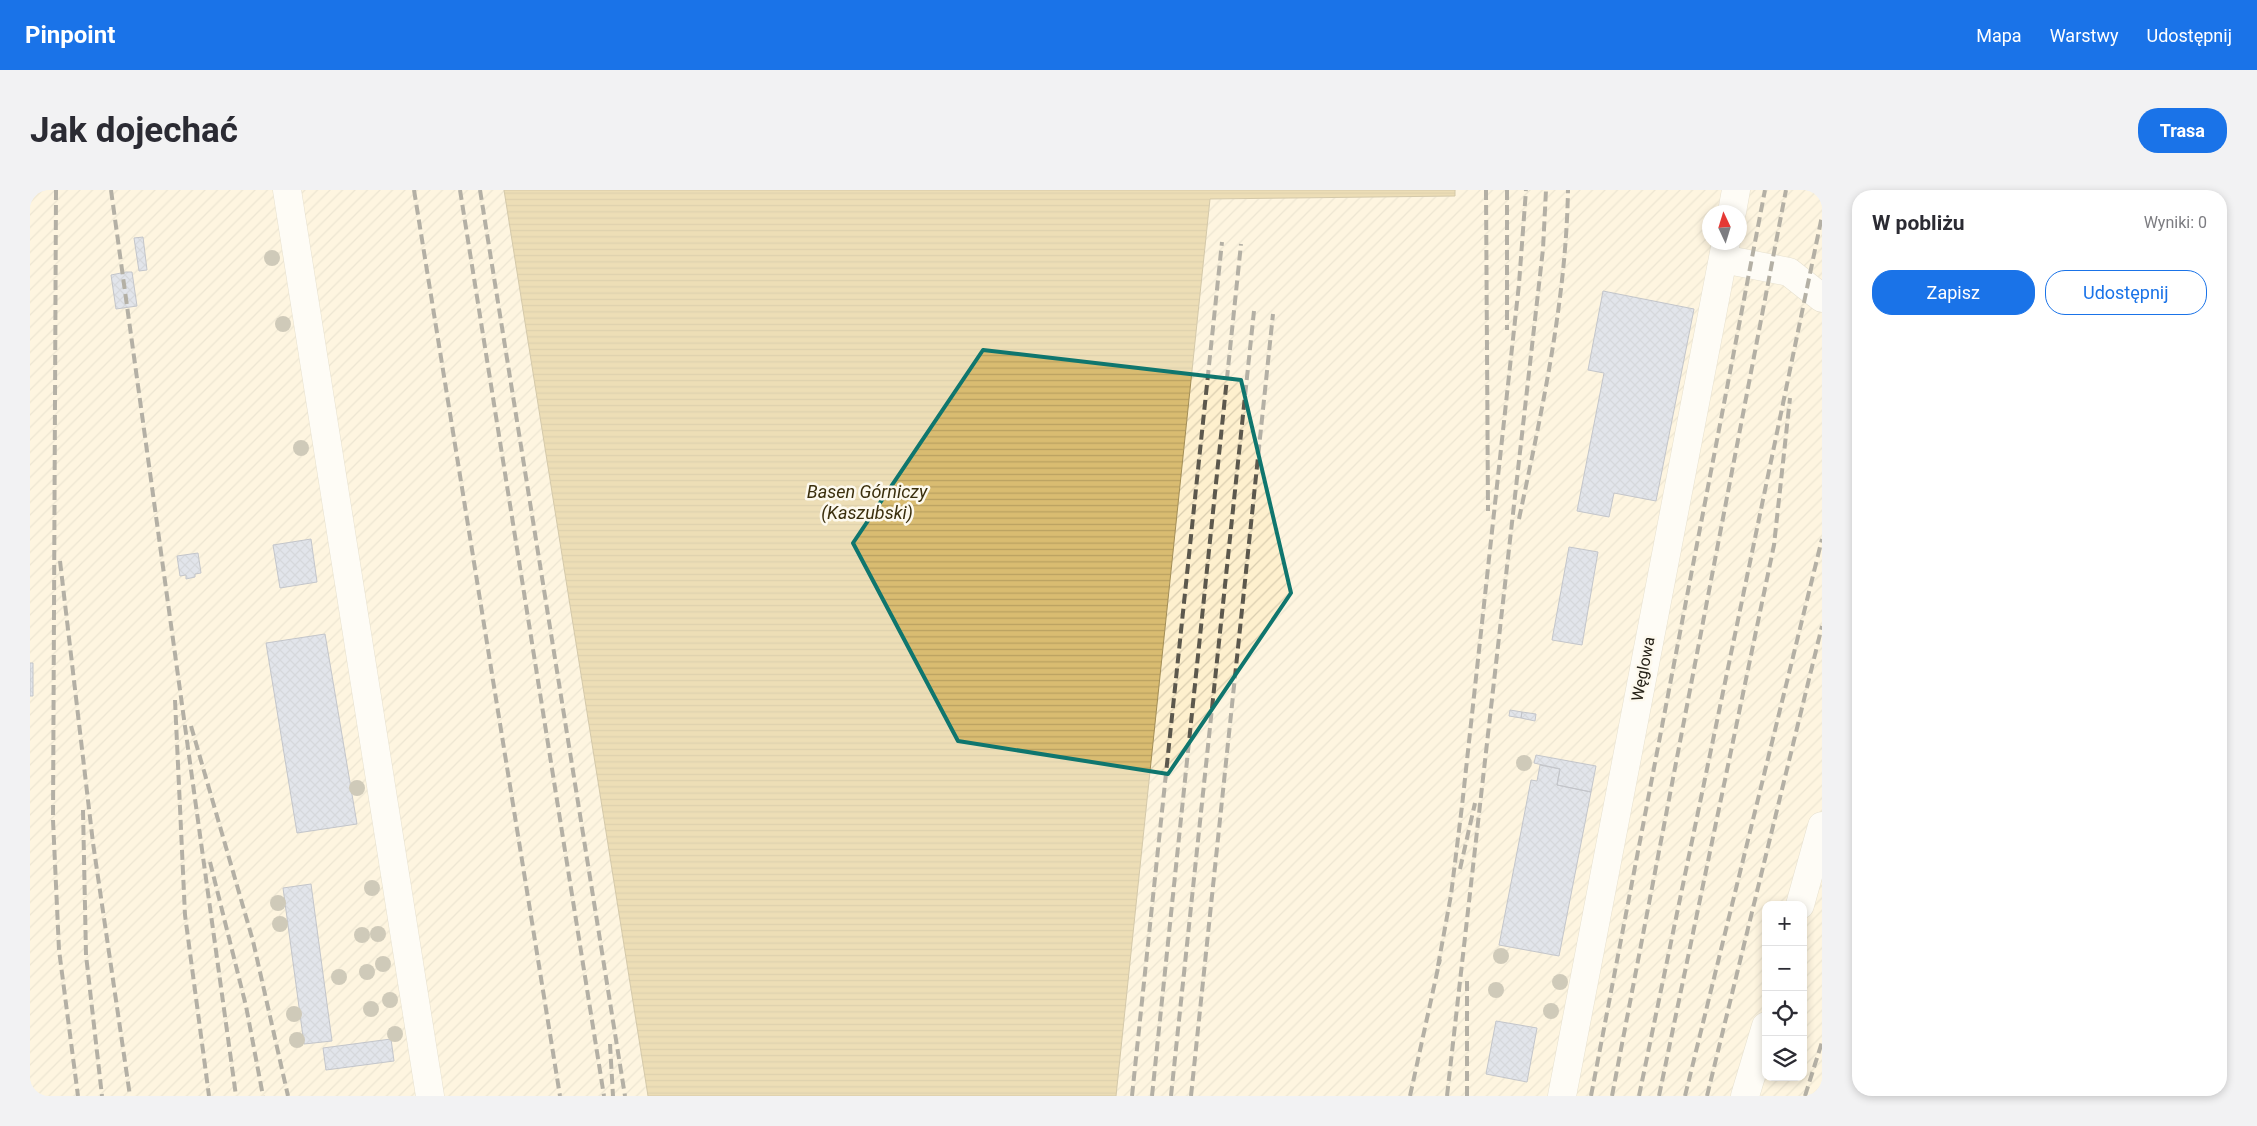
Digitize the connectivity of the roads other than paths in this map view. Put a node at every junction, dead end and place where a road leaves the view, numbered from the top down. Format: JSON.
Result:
{"nodes":[{"id":1,"x":287,"y":190,"type":"edge"},
{"id":2,"x":1736,"y":190,"type":"edge"},
{"id":3,"x":1733,"y":205,"type":"edge"},
{"id":4,"x":1725,"y":250,"type":"edge"},
{"id":5,"x":1822,"y":298,"type":"edge"},
{"id":6,"x":1822,"y":826,"type":"edge"},
{"id":7,"x":1801,"y":901,"type":"edge"},
{"id":8,"x":1763,"y":1036,"type":"edge"},
{"id":9,"x":430,"y":1096,"type":"edge"},
{"id":10,"x":1562,"y":1096,"type":"edge"},
{"id":11,"x":1745,"y":1096,"type":"edge"}],
"edges":[{"from":1,"to":9,"type":"lane"},
{"from":2,"to":3,"type":"lane"},
{"from":4,"to":5,"type":"lane"},
{"from":4,"to":10,"type":"lane","name":"Węglowa"},
{"from":6,"to":7,"type":"lane"},
{"from":8,"to":11,"type":"lane"}]}
